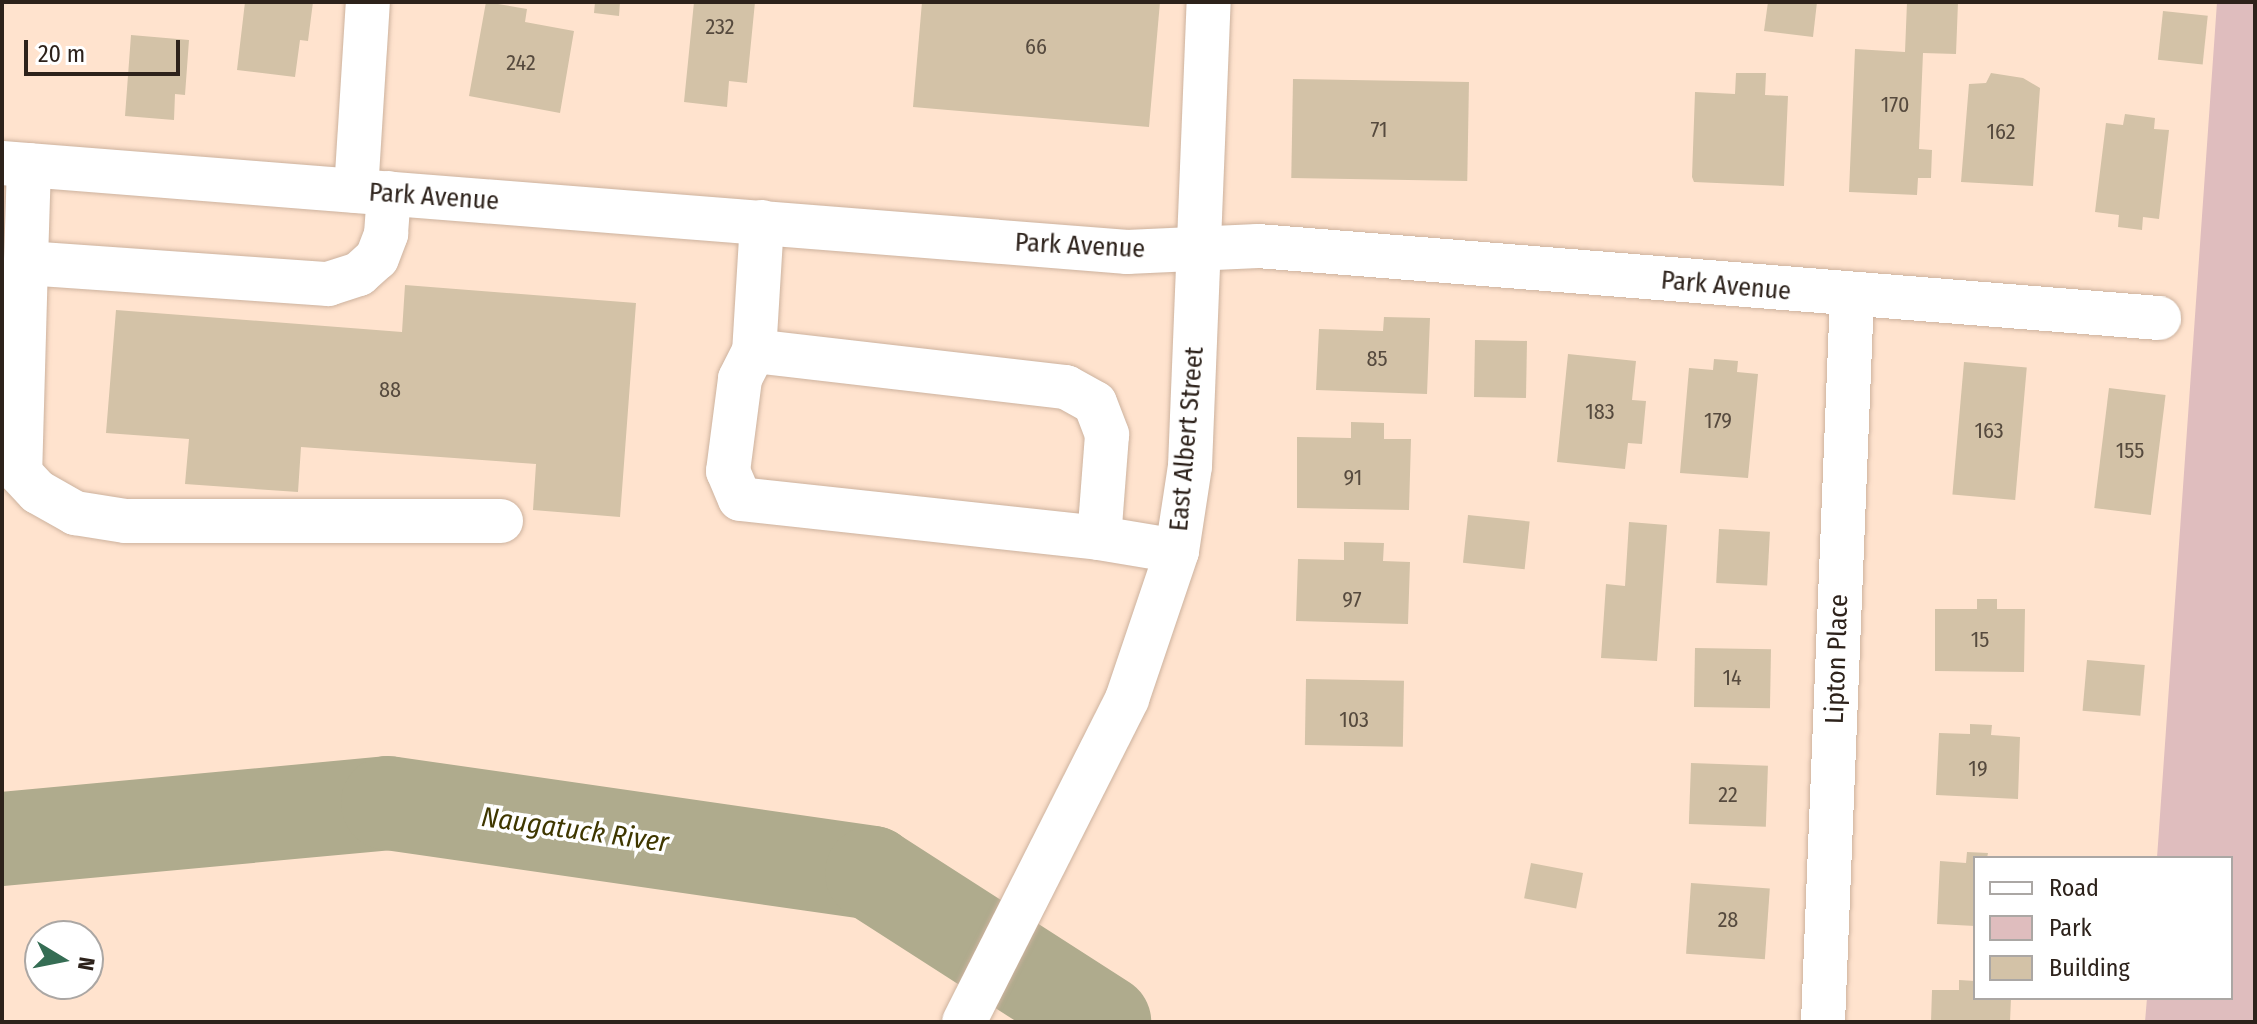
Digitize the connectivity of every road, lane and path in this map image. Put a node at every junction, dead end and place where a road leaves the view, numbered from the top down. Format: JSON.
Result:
{"nodes":[{"id":1,"x":368,"y":2,"type":"edge"},
{"id":2,"x":1209,"y":2,"type":"edge"},
{"id":3,"x":16,"y":164,"type":"edge"},
{"id":4,"x":372,"y":192,"type":"junction"},
{"id":5,"x":762,"y":222,"type":"junction"},
{"id":6,"x":1200,"y":248,"type":"junction"},
{"id":7,"x":26,"y":263,"type":"junction"},
{"id":8,"x":1852,"y":297,"type":"junction"},
{"id":9,"x":2159,"y":318,"type":"dead end"},
{"id":10,"x":754,"y":351,"type":"junction"},
{"id":11,"x":501,"y":521,"type":"dead end"},
{"id":12,"x":1099,"y":538,"type":"junction"},
{"id":13,"x":1177,"y":551,"type":"junction"},
{"id":14,"x":964,"y":1022,"type":"edge"},
{"id":15,"x":1823,"y":1022,"type":"edge"}],
"edges":[{"from":1,"to":4,"type":"street"},
{"from":2,"to":6,"type":"street","name":"East Albert Street"},
{"from":3,"to":4,"type":"street","name":"Park Avenue"},
{"from":3,"to":7,"type":"street"},
{"from":4,"to":5,"type":"street","name":"Park Avenue"},
{"from":4,"to":7,"type":"street"},
{"from":5,"to":6,"type":"street","name":"Park Avenue"},
{"from":5,"to":10,"type":"street"},
{"from":6,"to":8,"type":"street","name":"Park Avenue"},
{"from":6,"to":13,"type":"street","name":"East Albert Street"},
{"from":7,"to":11,"type":"street"},
{"from":8,"to":9,"type":"street","name":"Park Avenue"},
{"from":8,"to":15,"type":"street","name":"Lipton Place"},
{"from":10,"to":12,"type":"street"},
{"from":10,"to":12,"type":"street"},
{"from":12,"to":13,"type":"street"},
{"from":13,"to":14,"type":"street","name":"East Albert Street"}]}
